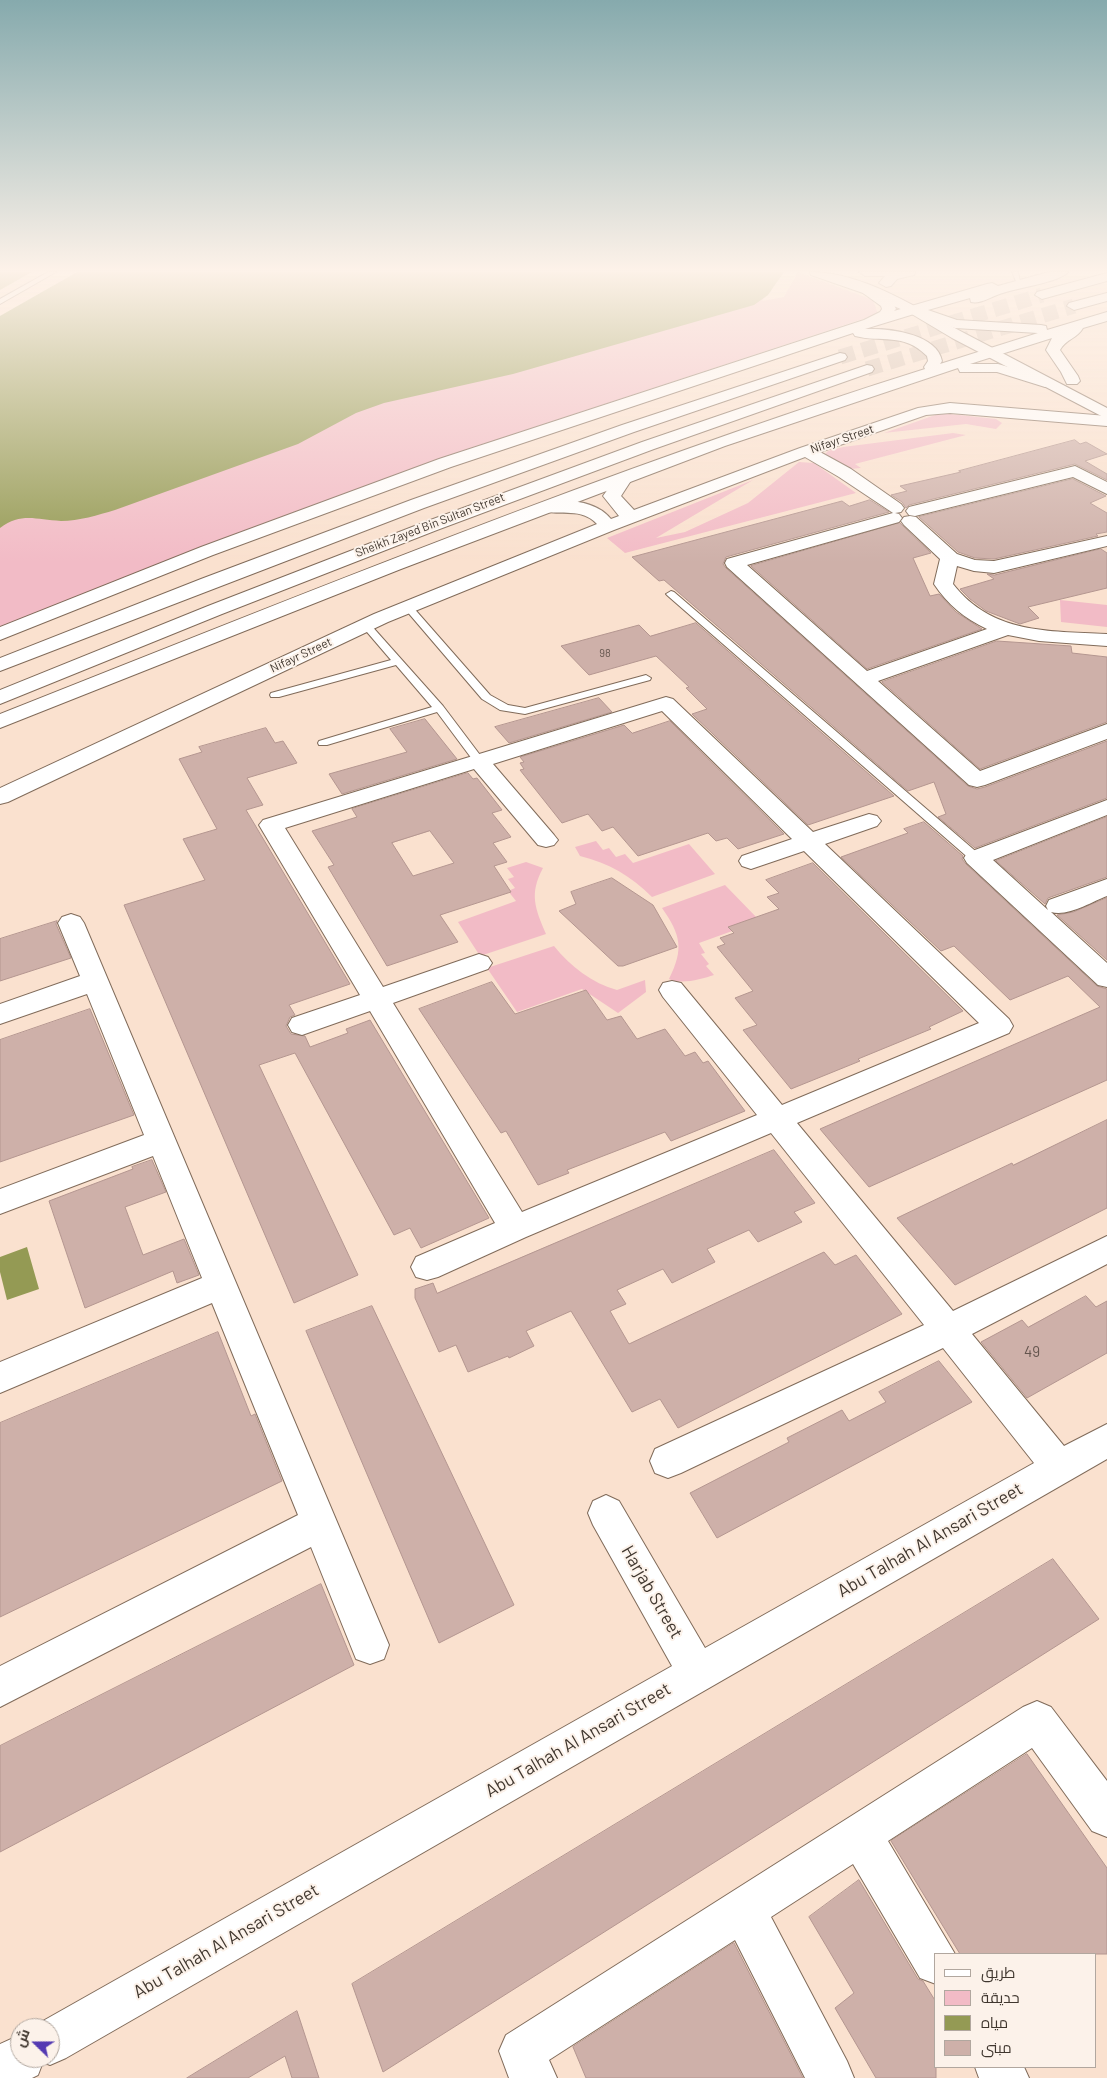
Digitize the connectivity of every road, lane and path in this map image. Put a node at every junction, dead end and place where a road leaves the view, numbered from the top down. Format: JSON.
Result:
{"nodes":[{"id":1,"x":729,"y":369,"type":"edge"},
{"id":2,"x":801,"y":369,"type":"edge"},
{"id":3,"x":867,"y":369,"type":"tunnel mouth"},
{"id":4,"x":926,"y":369,"type":"edge"},
{"id":5,"x":939,"y":369,"type":"edge"},
{"id":6,"x":966,"y":369,"type":"edge"},
{"id":7,"x":997,"y":369,"type":"edge"},
{"id":8,"x":1026,"y":369,"type":"edge"},
{"id":9,"x":1034,"y":369,"type":"edge"},
{"id":10,"x":1066,"y":369,"type":"edge"},
{"id":11,"x":905,"y":380,"type":"junction"},
{"id":12,"x":1045,"y":382,"type":"junction"},
{"id":13,"x":877,"y":389,"type":"junction"},
{"id":14,"x":1073,"y":389,"type":"junction"},
{"id":15,"x":1107,"y":399,"type":"edge"},
{"id":16,"x":1107,"y":414,"type":"edge"},
{"id":17,"x":1062,"y":418,"type":"junction"},
{"id":18,"x":1107,"y":421,"type":"edge"},
{"id":19,"x":806,"y":451,"type":"junction"},
{"id":20,"x":624,"y":479,"type":"junction"},
{"id":21,"x":1107,"y":489,"type":"edge"},
{"id":22,"x":548,"y":507,"type":"junction"},
{"id":23,"x":903,"y":515,"type":"junction"},
{"id":24,"x":631,"y":518,"type":"junction"},
{"id":25,"x":608,"y":526,"type":"junction"},
{"id":26,"x":1107,"y":541,"type":"edge"},
{"id":27,"x":950,"y":558,"type":"junction"},
{"id":28,"x":671,"y":594,"type":"dead end"},
{"id":29,"x":408,"y":607,"type":"junction"},
{"id":30,"x":366,"y":625,"type":"junction"},
{"id":31,"x":1004,"y":630,"type":"junction"},
{"id":32,"x":0,"y":634,"type":"edge"},
{"id":33,"x":1107,"y":640,"type":"edge"},
{"id":34,"x":398,"y":661,"type":"junction"},
{"id":35,"x":0,"y":665,"type":"edge"},
{"id":36,"x":646,"y":678,"type":"dead end"},
{"id":37,"x":864,"y":679,"type":"junction"},
{"id":38,"x":275,"y":695,"type":"dead end"},
{"id":39,"x":0,"y":698,"type":"edge"},
{"id":40,"x":439,"y":708,"type":"junction"},
{"id":41,"x":0,"y":722,"type":"edge"},
{"id":42,"x":1107,"y":732,"type":"edge"},
{"id":43,"x":323,"y":743,"type":"dead end"},
{"id":44,"x":479,"y":761,"type":"junction"},
{"id":45,"x":0,"y":797,"type":"edge"},
{"id":46,"x":1107,"y":807,"type":"edge"},
{"id":47,"x":869,"y":821,"type":"dead end"},
{"id":48,"x":546,"y":840,"type":"dead end"},
{"id":49,"x":809,"y":841,"type":"junction"},
{"id":50,"x":976,"y":858,"type":"junction"},
{"id":51,"x":751,"y":861,"type":"dead end"},
{"id":52,"x":1107,"y":887,"type":"edge"},
{"id":53,"x":1058,"y":906,"type":"dead end"},
{"id":54,"x":71,"y":923,"type":"dead end"},
{"id":55,"x":479,"y":963,"type":"dead end"},
{"id":56,"x":1107,"y":978,"type":"edge"},
{"id":57,"x":95,"y":981,"type":"junction"},
{"id":58,"x":672,"y":990,"type":"dead end"},
{"id":59,"x":377,"y":998,"type":"junction"},
{"id":60,"x":0,"y":1014,"type":"edge"},
{"id":61,"x":302,"y":1025,"type":"dead end"},
{"id":62,"x":777,"y":1119,"type":"junction"},
{"id":63,"x":161,"y":1140,"type":"junction"},
{"id":64,"x":0,"y":1202,"type":"edge"},
{"id":65,"x":515,"y":1228,"type":"junction"},
{"id":66,"x":1107,"y":1249,"type":"edge"},
{"id":67,"x":427,"y":1268,"type":"dead end"},
{"id":68,"x":221,"y":1284,"type":"junction"},
{"id":69,"x":948,"y":1330,"type":"junction"},
{"id":70,"x":0,"y":1378,"type":"edge"},
{"id":71,"x":1107,"y":1440,"type":"edge"},
{"id":72,"x":668,"y":1461,"type":"dead end"},
{"id":73,"x":1059,"y":1467,"type":"junction"},
{"id":74,"x":606,"y":1512,"type":"dead end"},
{"id":75,"x":320,"y":1523,"type":"junction"},
{"id":76,"x":370,"y":1645,"type":"dead end"},
{"id":77,"x":697,"y":1672,"type":"junction"},
{"id":78,"x":0,"y":1686,"type":"edge"},
{"id":79,"x":1107,"y":1816,"type":"edge"},
{"id":80,"x":860,"y":1835,"type":"junction"},
{"id":81,"x":743,"y":1910,"type":"junction"},
{"id":82,"x":934,"y":1959,"type":"edge"},
{"id":83,"x":60,"y":2036,"type":"edge"},
{"id":84,"x":533,"y":2078,"type":"edge"},
{"id":85,"x":830,"y":2078,"type":"edge"}],
"edges":[{"from":1,"to":32,"type":"main road"},
{"from":2,"to":35,"type":"main road","name":"Sheikh Zayed Bin Sultan Street"},
{"from":3,"to":39,"type":"main road","name":"Sheikh Zayed Bin Sultan Street"},
{"from":4,"to":13,"type":"main road"},
{"from":5,"to":11,"type":"main road"},
{"from":6,"to":11,"type":"main road"},
{"from":7,"to":12,"type":"main road"},
{"from":8,"to":12,"type":"main road"},
{"from":9,"to":14,"type":"main road"},
{"from":10,"to":14,"type":"main road"},
{"from":11,"to":13,"type":"main road"},
{"from":12,"to":14,"type":"main road"},
{"from":13,"to":20,"type":"main road"},
{"from":14,"to":15,"type":"main road"},
{"from":14,"to":16,"type":"main road"},
{"from":14,"to":17,"type":"main road"},
{"from":17,"to":18,"type":"main road","name":"Nifayr Street"},
{"from":17,"to":19,"type":"main road","name":"Nifayr Street"},
{"from":19,"to":23,"type":"main road"},
{"from":19,"to":24,"type":"main road","name":"Nifayr Street"},
{"from":20,"to":22,"type":"main road"},
{"from":20,"to":24,"type":"main road"},
{"from":21,"to":23,"type":"main road"},
{"from":22,"to":25,"type":"main road"},
{"from":22,"to":41,"type":"main road"},
{"from":23,"to":27,"type":"main road"},
{"from":23,"to":37,"type":"main road"},
{"from":24,"to":25,"type":"main road","name":"Nifayr Street"},
{"from":25,"to":29,"type":"main road","name":"Nifayr Street"},
{"from":26,"to":27,"type":"main road"},
{"from":27,"to":31,"type":"main road"},
{"from":28,"to":50,"type":"lane"},
{"from":29,"to":30,"type":"main road","name":"Nifayr Street"},
{"from":29,"to":36,"type":"lane"},
{"from":30,"to":34,"type":"lane"},
{"from":30,"to":45,"type":"main road","name":"Nifayr Street"},
{"from":31,"to":33,"type":"main road"},
{"from":31,"to":37,"type":"main road"},
{"from":34,"to":38,"type":"lane"},
{"from":34,"to":40,"type":"lane"},
{"from":37,"to":42,"type":"main road"},
{"from":40,"to":43,"type":"lane"},
{"from":40,"to":44,"type":"lane"},
{"from":44,"to":48,"type":"main road"},
{"from":44,"to":49,"type":"main road"},
{"from":44,"to":59,"type":"main road"},
{"from":46,"to":50,"type":"main road"},
{"from":47,"to":49,"type":"main road"},
{"from":49,"to":51,"type":"main road"},
{"from":49,"to":62,"type":"main road"},
{"from":50,"to":56,"type":"main road"},
{"from":52,"to":53,"type":"main road"},
{"from":54,"to":57,"type":"main road"},
{"from":55,"to":59,"type":"main road"},
{"from":57,"to":60,"type":"main road"},
{"from":57,"to":63,"type":"main road"},
{"from":58,"to":62,"type":"main road"},
{"from":59,"to":61,"type":"main road"},
{"from":59,"to":65,"type":"main road"},
{"from":62,"to":65,"type":"main road"},
{"from":62,"to":69,"type":"main road"},
{"from":63,"to":64,"type":"main road"},
{"from":63,"to":68,"type":"main road"},
{"from":65,"to":67,"type":"main road"},
{"from":66,"to":69,"type":"main road"},
{"from":68,"to":70,"type":"main road"},
{"from":68,"to":75,"type":"main road"},
{"from":69,"to":72,"type":"main road"},
{"from":69,"to":73,"type":"main road"},
{"from":71,"to":73,"type":"main road","name":"Abu Talhah Al Ansari Street"},
{"from":73,"to":77,"type":"main road","name":"Abu Talhah Al Ansari Street"},
{"from":74,"to":77,"type":"main road","name":"Harjab Street"},
{"from":75,"to":76,"type":"main road"},
{"from":75,"to":78,"type":"main road"},
{"from":77,"to":83,"type":"main road","name":"Abu Talhah Al Ansari Street"},
{"from":79,"to":80,"type":"main road"},
{"from":80,"to":81,"type":"main road"},
{"from":80,"to":82,"type":"main road"},
{"from":81,"to":84,"type":"main road"},
{"from":81,"to":85,"type":"main road"}]}
